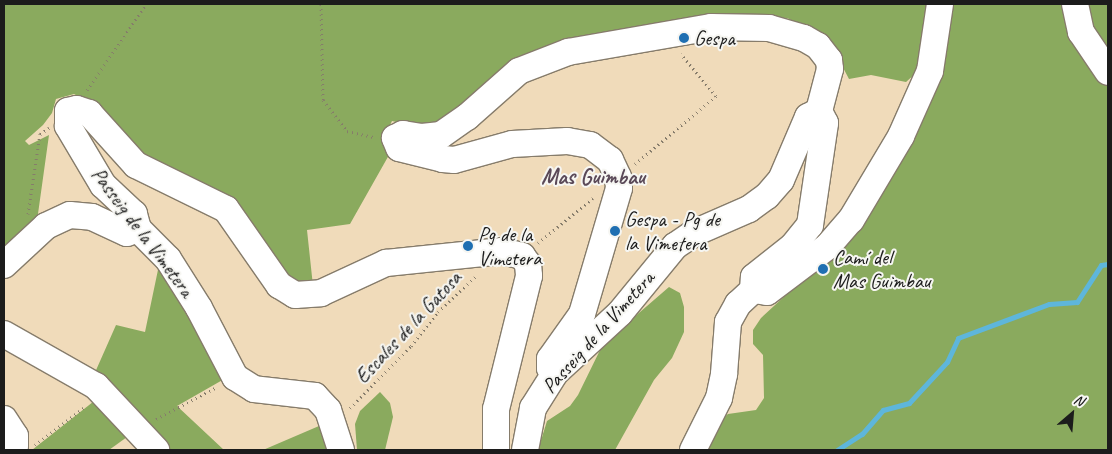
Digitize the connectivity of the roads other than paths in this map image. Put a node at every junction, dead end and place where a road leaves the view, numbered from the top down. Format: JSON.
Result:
{"nodes":[{"id":1,"x":940,"y":4,"type":"edge"},
{"id":2,"x":1075,"y":4,"type":"edge"},
{"id":3,"x":1108,"y":72,"type":"edge"},
{"id":4,"x":819,"y":111,"type":"junction"},
{"id":5,"x":138,"y":228,"type":"junction"},
{"id":6,"x":4,"y":265,"type":"edge"},
{"id":7,"x":753,"y":290,"type":"junction"},
{"id":8,"x":4,"y":334,"type":"edge"},
{"id":9,"x":555,"y":373,"type":"junction"},
{"id":10,"x":4,"y":419,"type":"edge"},
{"id":11,"x":12,"y":449,"type":"edge"},
{"id":12,"x":156,"y":450,"type":"edge"},
{"id":13,"x":341,"y":450,"type":"edge"},
{"id":14,"x":496,"y":450,"type":"edge"},
{"id":15,"x":524,"y":450,"type":"edge"},
{"id":16,"x":693,"y":450,"type":"edge"}],
"edges":[{"from":1,"to":7,"type":"street"},
{"from":2,"to":3,"type":"street"},
{"from":4,"to":7,"type":"street"},
{"from":4,"to":9,"type":"street","name":"Passeig de la Vimetera"},
{"from":4,"to":9,"type":"street"},
{"from":5,"to":6,"type":"street"},
{"from":5,"to":13,"type":"street","name":"Passeig de la Vimetera"},
{"from":5,"to":14,"type":"street","name":"Passeig de la Vimetera"},
{"from":7,"to":16,"type":"street"},
{"from":8,"to":12,"type":"street"},
{"from":9,"to":15,"type":"street","name":"Passeig de la Vimetera"},
{"from":10,"to":11,"type":"street"}]}
